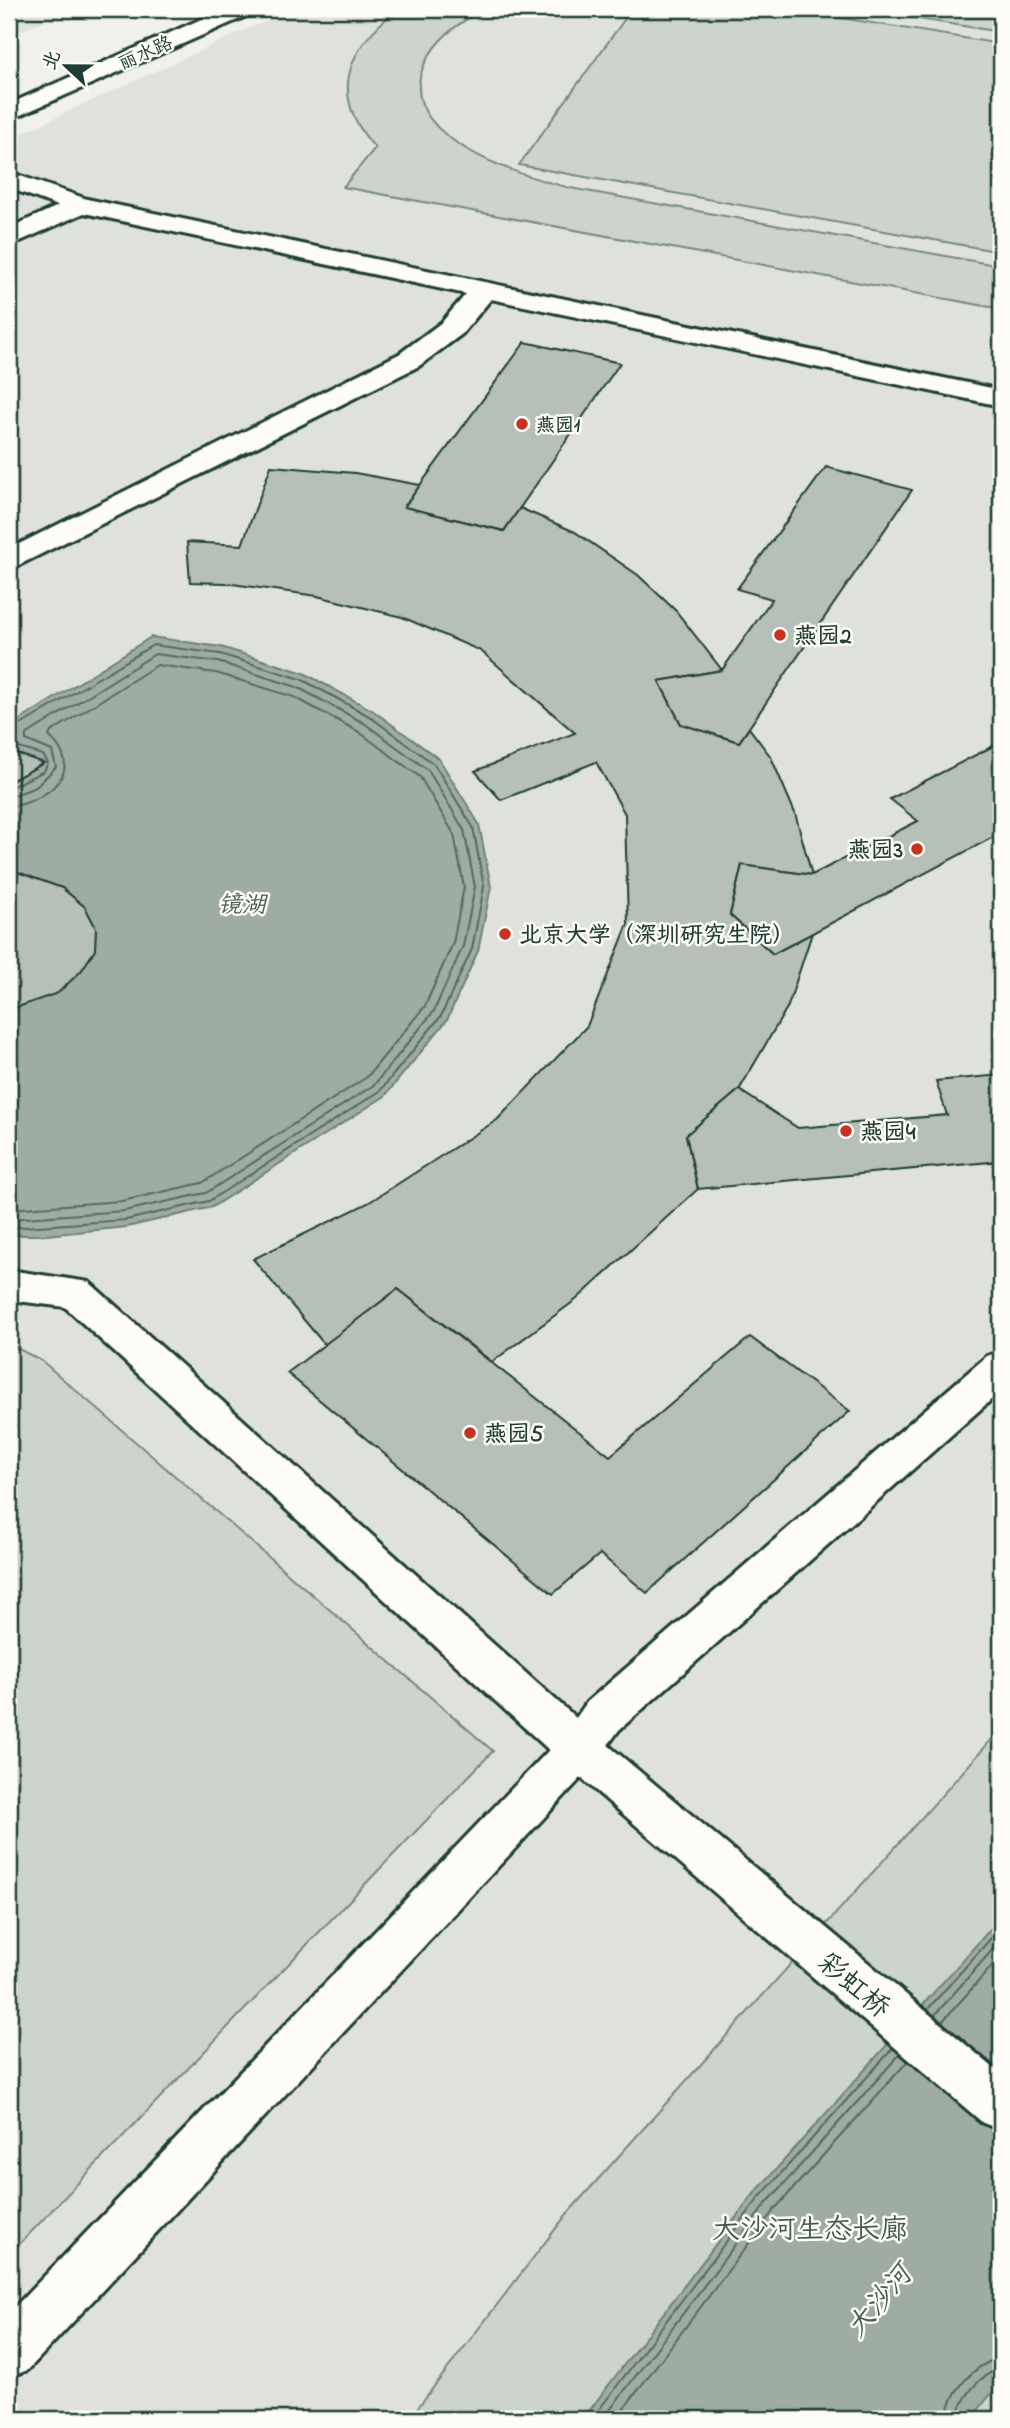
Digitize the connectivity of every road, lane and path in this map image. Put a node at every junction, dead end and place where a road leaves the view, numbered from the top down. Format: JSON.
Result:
{"nodes":[{"id":1,"x":243,"y":9,"type":"edge"},
{"id":2,"x":9,"y":113,"type":"edge"},
{"id":3,"x":9,"y":180,"type":"edge"},
{"id":4,"x":80,"y":205,"type":"junction"},
{"id":5,"x":9,"y":238,"type":"edge"},
{"id":6,"x":484,"y":290,"type":"junction"},
{"id":7,"x":1001,"y":398,"type":"edge"},
{"id":8,"x":9,"y":561,"type":"edge"},
{"id":9,"x":9,"y":1285,"type":"edge"},
{"id":10,"x":1001,"y":1367,"type":"edge"},
{"id":11,"x":579,"y":1749,"type":"junction"},
{"id":12,"x":1001,"y":2106,"type":"edge"},
{"id":13,"x":9,"y":2351,"type":"edge"}],
"edges":[{"from":1,"to":2,"type":"street","name":"丽水路"},
{"from":3,"to":4,"type":"street"},
{"from":4,"to":5,"type":"street"},
{"from":4,"to":6,"type":"street"},
{"from":6,"to":7,"type":"street"},
{"from":6,"to":8,"type":"street"},
{"from":9,"to":11,"type":"street","name":"彩虹桥"},
{"from":10,"to":11,"type":"street"},
{"from":11,"to":12,"type":"street","name":"彩虹桥"},
{"from":11,"to":13,"type":"street"}]}
